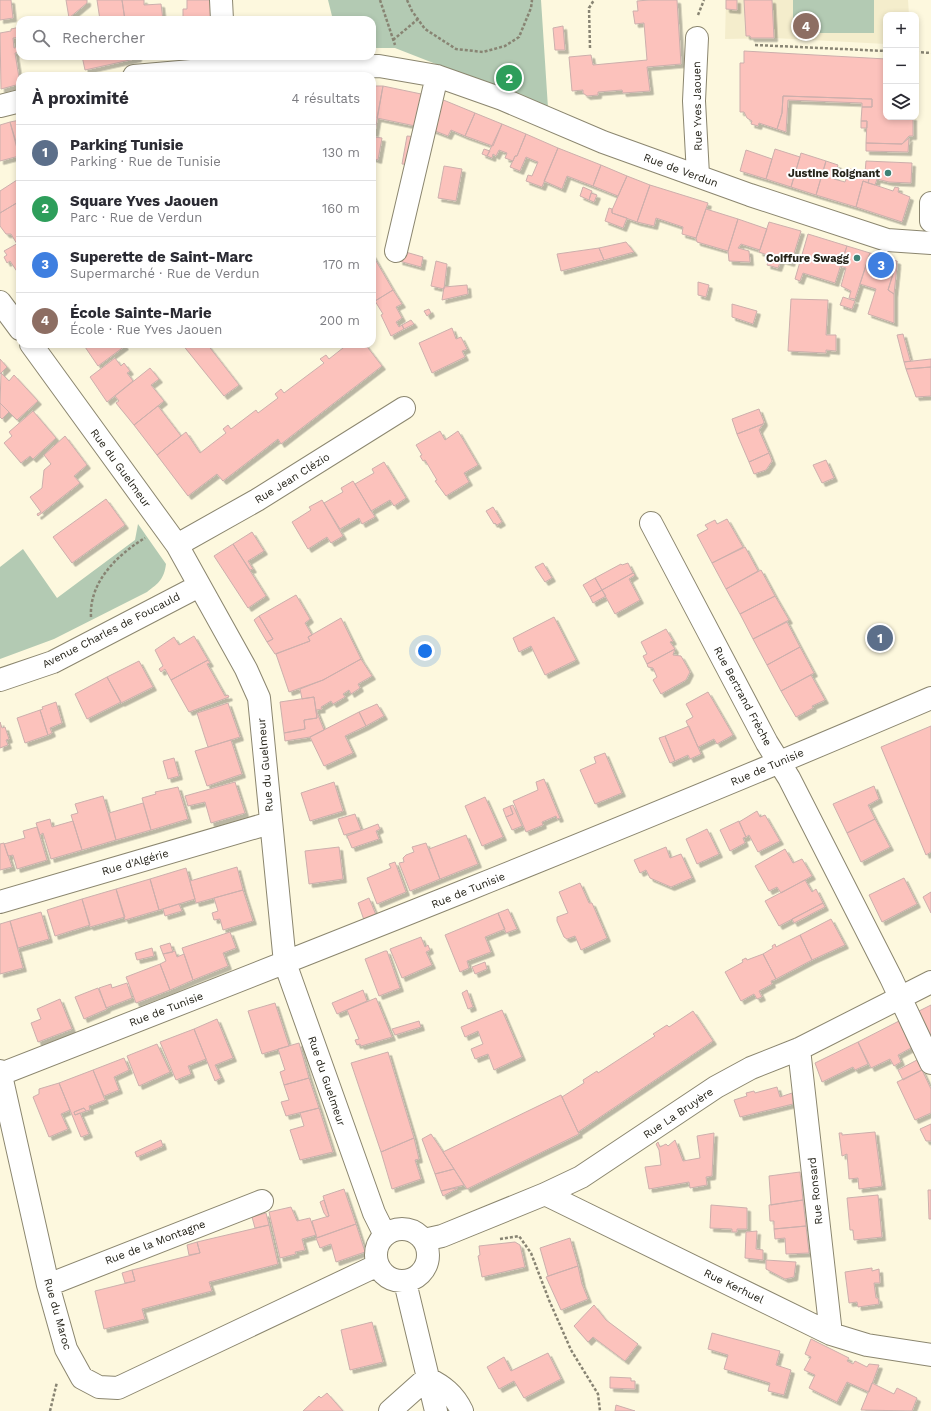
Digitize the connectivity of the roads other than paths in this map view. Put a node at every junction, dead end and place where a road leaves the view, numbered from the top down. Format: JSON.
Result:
{"nodes":[{"id":1,"x":221,"y":0,"type":"edge"},
{"id":2,"x":222,"y":16,"type":"edge"},
{"id":3,"x":697,"y":38,"type":"dead end"},
{"id":4,"x":226,"y":62,"type":"edge"},
{"id":5,"x":160,"y":72,"type":"edge"},
{"id":6,"x":437,"y":76,"type":"junction"},
{"id":7,"x":16,"y":102,"type":"edge"},
{"id":8,"x":0,"y":106,"type":"edge"},
{"id":9,"x":698,"y":175,"type":"junction"},
{"id":10,"x":931,"y":203,"type":"edge"},
{"id":11,"x":931,"y":221,"type":"edge"},
{"id":12,"x":931,"y":243,"type":"edge"},
{"id":13,"x":396,"y":251,"type":"dead end"},
{"id":14,"x":0,"y":302,"type":"edge"},
{"id":15,"x":16,"y":324,"type":"edge"},
{"id":16,"x":34,"y":348,"type":"edge"},
{"id":17,"x":404,"y":408,"type":"dead end"},
{"id":18,"x":651,"y":523,"type":"dead end"},
{"id":19,"x":177,"y":545,"type":"junction"},
{"id":20,"x":199,"y":586,"type":"junction"},
{"id":21,"x":0,"y":680,"type":"edge"},
{"id":22,"x":931,"y":698,"type":"edge"},
{"id":23,"x":780,"y":762,"type":"junction"},
{"id":24,"x":270,"y":823,"type":"junction"},
{"id":25,"x":0,"y":902,"type":"edge"},
{"id":26,"x":285,"y":963,"type":"junction"},
{"id":27,"x":931,"y":982,"type":"edge"},
{"id":28,"x":900,"y":998,"type":"junction"},
{"id":29,"x":799,"y":1049,"type":"junction"},
{"id":30,"x":931,"y":1063,"type":"edge"},
{"id":31,"x":0,"y":1072,"type":"edge"},
{"id":32,"x":545,"y":1194,"type":"junction"},
{"id":33,"x":262,"y":1201,"type":"dead end"},
{"id":34,"x":385,"y":1235,"type":"junction"},
{"id":35,"x":424,"y":1240,"type":"junction"},
{"id":36,"x":378,"y":1265,"type":"junction"},
{"id":37,"x":405,"y":1282,"type":"junction"},
{"id":38,"x":48,"y":1285,"type":"junction"},
{"id":39,"x":831,"y":1334,"type":"junction"},
{"id":40,"x":931,"y":1355,"type":"edge"},
{"id":41,"x":427,"y":1378,"type":"junction"},
{"id":42,"x":390,"y":1411,"type":"edge"},
{"id":43,"x":436,"y":1411,"type":"edge"},
{"id":44,"x":462,"y":1411,"type":"edge"}],
"edges":[{"from":1,"to":2,"type":"street"},
{"from":3,"to":9,"type":"street","name":"Rue Yves Jaouen"},
{"from":4,"to":5,"type":"street","name":"Rue de Verdun"},
{"from":4,"to":6,"type":"street","name":"Rue de Verdun"},
{"from":6,"to":9,"type":"street","name":"Rue de Verdun"},
{"from":6,"to":13,"type":"street"},
{"from":7,"to":8,"type":"street"},
{"from":9,"to":12,"type":"street","name":"Rue de Verdun"},
{"from":10,"to":11,"type":"street"},
{"from":14,"to":15,"type":"street"},
{"from":16,"to":19,"type":"street","name":"Rue du Guelmeur"},
{"from":17,"to":19,"type":"street","name":"Rue Jean Clézio"},
{"from":18,"to":23,"type":"street","name":"Rue Bertrand Frèche"},
{"from":19,"to":20,"type":"street","name":"Rue du Guelmeur"},
{"from":20,"to":21,"type":"street","name":"Avenue Charles de Foucauld"},
{"from":20,"to":24,"type":"street","name":"Rue du Guelmeur"},
{"from":22,"to":23,"type":"street","name":"Rue de Tunisie"},
{"from":23,"to":26,"type":"street","name":"Rue de Tunisie"},
{"from":23,"to":28,"type":"street","name":"Rue Bertrand Frèche"},
{"from":24,"to":25,"type":"street","name":"Rue d'Algérie"},
{"from":24,"to":26,"type":"street","name":"Rue du Guelmeur"},
{"from":26,"to":31,"type":"street","name":"Rue de Tunisie"},
{"from":26,"to":34,"type":"street","name":"Rue du Guelmeur"},
{"from":27,"to":28,"type":"street","name":"Rue La Bruyère"},
{"from":28,"to":29,"type":"street","name":"Rue La Bruyère"},
{"from":28,"to":30,"type":"street","name":"Rue Bertrand Frèche"},
{"from":29,"to":32,"type":"street","name":"Rue La Bruyère"},
{"from":29,"to":39,"type":"street","name":"Rue Ronsard"},
{"from":31,"to":38,"type":"street","name":"Rue du Maroc"},
{"from":32,"to":35,"type":"street","name":"Rue La Bruyère"},
{"from":32,"to":39,"type":"street","name":"Rue Kerhuel"},
{"from":33,"to":38,"type":"street","name":"Rue de la Montagne"},
{"from":34,"to":35,"type":"street"},
{"from":34,"to":36,"type":"street"},
{"from":35,"to":37,"type":"street"},
{"from":36,"to":37,"type":"street"},
{"from":36,"to":38,"type":"street","name":"Rue du Maroc"},
{"from":37,"to":41,"type":"street"},
{"from":39,"to":40,"type":"street","name":"Rue Kerhuel"},
{"from":41,"to":42,"type":"street"},
{"from":41,"to":43,"type":"street"},
{"from":41,"to":44,"type":"street"}]}
